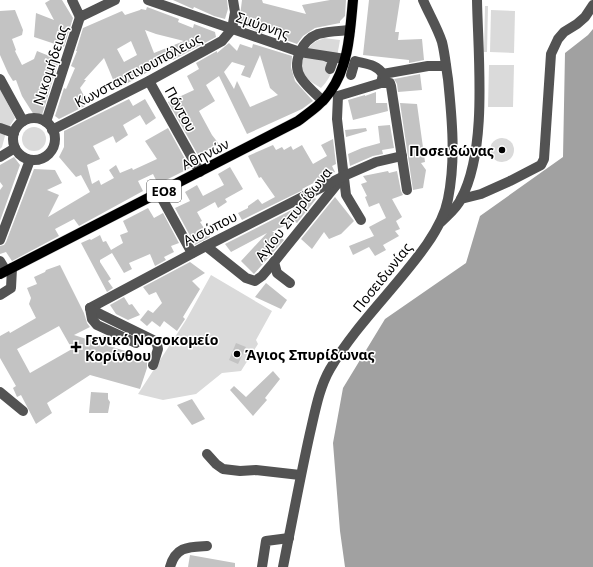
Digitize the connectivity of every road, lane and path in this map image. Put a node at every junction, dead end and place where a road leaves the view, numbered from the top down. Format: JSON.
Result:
{"nodes":[{"id":1,"x":72,"y":0,"type":"edge"},
{"id":2,"x":115,"y":0,"type":"edge"},
{"id":3,"x":148,"y":0,"type":"edge"},
{"id":4,"x":233,"y":0,"type":"edge"},
{"id":5,"x":353,"y":0,"type":"edge"},
{"id":6,"x":423,"y":0,"type":"edge"},
{"id":7,"x":477,"y":0,"type":"edge"},
{"id":8,"x":593,"y":5,"type":"edge"},
{"id":9,"x":80,"y":17,"type":"junction"},
{"id":10,"x":232,"y":29,"type":"junction"},
{"id":11,"x":350,"y":30,"type":"junction"},
{"id":12,"x":300,"y":52,"type":"junction"},
{"id":13,"x":325,"y":56,"type":"junction"},
{"id":14,"x":345,"y":58,"type":"junction"},
{"id":15,"x":446,"y":66,"type":"junction"},
{"id":16,"x":330,"y":69,"type":"dead end"},
{"id":17,"x":351,"y":75,"type":"dead end"},
{"id":18,"x":382,"y":78,"type":"junction"},
{"id":19,"x":0,"y":79,"type":"edge"},
{"id":20,"x":149,"y":81,"type":"junction"},
{"id":21,"x":3,"y":93,"type":"edge"},
{"id":22,"x":335,"y":94,"type":"junction"},
{"id":23,"x":323,"y":101,"type":"junction"},
{"id":24,"x":23,"y":121,"type":"junction"},
{"id":25,"x":46,"y":122,"type":"junction"},
{"id":26,"x":0,"y":128,"type":"edge"},
{"id":27,"x":52,"y":130,"type":"junction"},
{"id":28,"x":14,"y":133,"type":"junction"},
{"id":29,"x":15,"y":148,"type":"junction"},
{"id":30,"x":402,"y":156,"type":"junction"},
{"id":31,"x":0,"y":157,"type":"edge"},
{"id":32,"x":30,"y":160,"type":"junction"},
{"id":33,"x":200,"y":172,"type":"junction"},
{"id":34,"x":344,"y":176,"type":"junction"},
{"id":35,"x":408,"y":190,"type":"dead end"},
{"id":36,"x":159,"y":193,"type":"junction"},
{"id":37,"x":462,"y":199,"type":"junction"},
{"id":38,"x":361,"y":220,"type":"dead end"},
{"id":39,"x":439,"y":223,"type":"junction"},
{"id":40,"x":0,"y":240,"type":"edge"},
{"id":41,"x":206,"y":246,"type":"junction"},
{"id":42,"x":192,"y":253,"type":"junction"},
{"id":43,"x":0,"y":261,"type":"edge"},
{"id":44,"x":274,"y":262,"type":"junction"},
{"id":45,"x":6,"y":271,"type":"edge"},
{"id":46,"x":290,"y":283,"type":"dead end"},
{"id":47,"x":0,"y":295,"type":"edge"},
{"id":48,"x":90,"y":308,"type":"junction"},
{"id":49,"x":136,"y":343,"type":"dead end"},
{"id":50,"x":153,"y":365,"type":"dead end"},
{"id":51,"x":0,"y":392,"type":"edge"},
{"id":52,"x":23,"y":411,"type":"dead end"},
{"id":53,"x":207,"y":454,"type":"dead end"},
{"id":54,"x":300,"y":475,"type":"junction"},
{"id":55,"x":289,"y":538,"type":"junction"},
{"id":56,"x":207,"y":546,"type":"dead end"},
{"id":57,"x":170,"y":567,"type":"edge"},
{"id":58,"x":262,"y":567,"type":"edge"},
{"id":59,"x":283,"y":567,"type":"edge"}],
"edges":[{"from":1,"to":9,"type":"street"},
{"from":2,"to":9,"type":"street"},
{"from":3,"to":10,"type":"street","name":"Σμύρνης"},
{"from":4,"to":10,"type":"street"},
{"from":5,"to":11,"type":"main road","name":"Αθηνών","number":"ΕΟ8"},
{"from":6,"to":15,"type":"street","name":"Ποσειδωνίας"},
{"from":7,"to":37,"type":"street"},
{"from":8,"to":37,"type":"street"},
{"from":9,"to":25,"type":"street","name":"Νικομήδειας"},
{"from":10,"to":12,"type":"street","name":"Σμύρνης"},
{"from":10,"to":20,"type":"street","name":"Κωνσταντινουπόλεως"},
{"from":11,"to":12,"type":"street"},
{"from":11,"to":14,"type":"main road","name":"Αθηνών","number":"ΕΟ8"},
{"from":12,"to":13,"type":"street","name":"Σμύρνης"},
{"from":12,"to":23,"type":"street"},
{"from":13,"to":14,"type":"street","name":"Σμύρνης"},
{"from":13,"to":16,"type":"street"},
{"from":14,"to":22,"type":"main road","name":"Αθηνών","number":"ΕΟ8"},
{"from":15,"to":18,"type":"street"},
{"from":15,"to":39,"type":"street","name":"Ποσειδωνίας"},
{"from":17,"to":18,"type":"street"},
{"from":18,"to":22,"type":"street"},
{"from":18,"to":30,"type":"street"},
{"from":19,"to":21,"type":"street"},
{"from":20,"to":27,"type":"street","name":"Κωνσταντινουπόλεως"},
{"from":20,"to":33,"type":"street","name":"Πόντου"},
{"from":21,"to":24,"type":"street"},
{"from":22,"to":23,"type":"main road","name":"Αθηνών","number":"ΕΟ8"},
{"from":22,"to":34,"type":"street","name":"Αγίου Σπυρίδωνα"},
{"from":23,"to":33,"type":"main road","name":"Αθηνών","number":"ΕΟ8"},
{"from":24,"to":25,"type":"street","name":"Νικομήδειας"},
{"from":24,"to":28,"type":"street","name":"Νικομήδειας"},
{"from":25,"to":27,"type":"street","name":"Νικομήδειας"},
{"from":26,"to":28,"type":"street"},
{"from":27,"to":32,"type":"street"},
{"from":28,"to":29,"type":"street"},
{"from":29,"to":31,"type":"street"},
{"from":29,"to":32,"type":"street"},
{"from":30,"to":34,"type":"street","name":"Αισώπου"},
{"from":30,"to":35,"type":"street"},
{"from":32,"to":40,"type":"street"},
{"from":33,"to":36,"type":"main road","name":"Αθηνών","number":"ΕΟ8"},
{"from":34,"to":38,"type":"street"},
{"from":34,"to":41,"type":"street","name":"Αισώπου"},
{"from":34,"to":44,"type":"street","name":"Αγίου Σπυρίδωνα"},
{"from":36,"to":42,"type":"street"},
{"from":36,"to":45,"type":"main road","name":"Αθηνών","number":"ΕΟ8"},
{"from":37,"to":39,"type":"street"},
{"from":39,"to":54,"type":"street","name":"Ποσειδωνίας"},
{"from":41,"to":42,"type":"street","name":"Αισώπου"},
{"from":41,"to":44,"type":"street","name":"Αγίου Σπυρίδωνα"},
{"from":42,"to":48,"type":"street","name":"Αισώπου"},
{"from":43,"to":45,"type":"street"},
{"from":44,"to":46,"type":"street"},
{"from":45,"to":47,"type":"street"},
{"from":48,"to":49,"type":"street"},
{"from":48,"to":50,"type":"street"},
{"from":51,"to":52,"type":"street"},
{"from":53,"to":54,"type":"street"},
{"from":54,"to":55,"type":"street","name":"Ποσειδωνίας"},
{"from":55,"to":58,"type":"street"},
{"from":55,"to":59,"type":"street","name":"Ποσειδωνίας"},
{"from":56,"to":57,"type":"street"}]}
